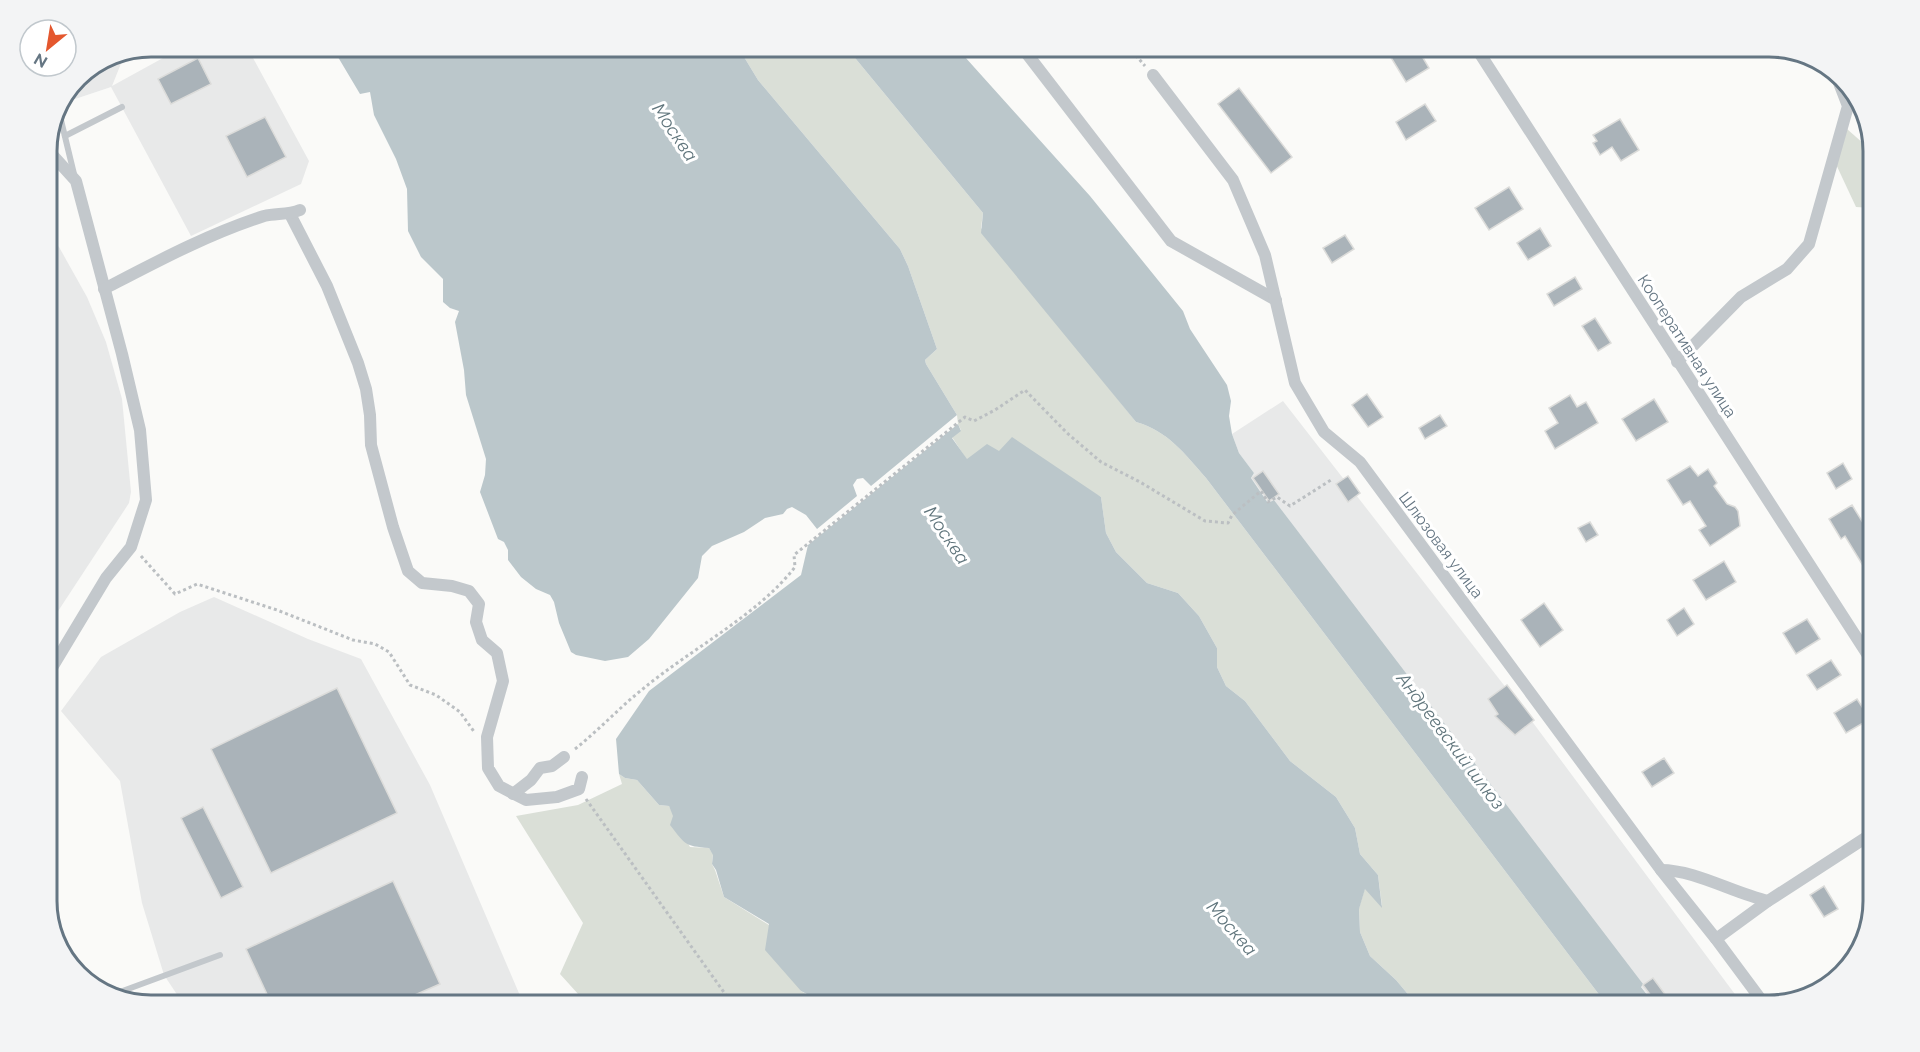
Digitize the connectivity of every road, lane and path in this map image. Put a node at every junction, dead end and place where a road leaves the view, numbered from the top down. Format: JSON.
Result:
{"nodes":[{"id":1,"x":1029,"y":57,"type":"edge"},
{"id":2,"x":1137,"y":57,"type":"edge"},
{"id":3,"x":1481,"y":57,"type":"edge"},
{"id":4,"x":1153,"y":75,"type":"joint"},
{"id":5,"x":1843,"y":94,"type":"edge"},
{"id":6,"x":122,"y":107,"type":"dead end"},
{"id":7,"x":62,"y":123,"type":"edge"},
{"id":8,"x":65,"y":136,"type":"junction"},
{"id":9,"x":57,"y":160,"type":"edge"},
{"id":10,"x":76,"y":181,"type":"junction"},
{"id":11,"x":104,"y":289,"type":"junction"},
{"id":12,"x":1276,"y":300,"type":"junction"},
{"id":13,"x":1677,"y":362,"type":"junction"},
{"id":14,"x":1331,"y":480,"type":"dead end"},
{"id":15,"x":131,"y":547,"type":"junction"},
{"id":16,"x":1863,"y":646,"type":"edge"},
{"id":17,"x":57,"y":659,"type":"edge"},
{"id":18,"x":487,"y":738,"type":"junction"},
{"id":19,"x":582,"y":743,"type":"junction"},
{"id":20,"x":580,"y":750,"type":"dead end"},
{"id":21,"x":564,"y":757,"type":"joint"},
{"id":22,"x":581,"y":783,"type":"joint"},
{"id":23,"x":513,"y":794,"type":"junction"},
{"id":24,"x":1863,"y":840,"type":"edge"},
{"id":25,"x":1661,"y":870,"type":"junction"},
{"id":26,"x":1768,"y":901,"type":"junction"},
{"id":27,"x":1716,"y":939,"type":"junction"},
{"id":28,"x":220,"y":955,"type":"dead end"},
{"id":29,"x":124,"y":991,"type":"edge"},
{"id":30,"x":726,"y":995,"type":"edge"},
{"id":31,"x":1758,"y":995,"type":"edge"}],
"edges":[{"from":1,"to":12,"type":"street"},
{"from":2,"to":4,"type":"path"},
{"from":3,"to":13,"type":"street","name":"Кооперативная улица"},
{"from":4,"to":12,"type":"street","name":"Шлюзовая улица"},
{"from":5,"to":13,"type":"street"},
{"from":6,"to":8,"type":"lane"},
{"from":7,"to":8,"type":"lane"},
{"from":8,"to":10,"type":"lane"},
{"from":9,"to":10,"type":"street"},
{"from":10,"to":11,"type":"street"},
{"from":11,"to":15,"type":"street"},
{"from":11,"to":18,"type":"street"},
{"from":12,"to":25,"type":"street","name":"Шлюзовая улица"},
{"from":13,"to":16,"type":"street","name":"Кооперативная улица"},
{"from":14,"to":19,"type":"path"},
{"from":15,"to":17,"type":"street"},
{"from":15,"to":18,"type":"path"},
{"from":18,"to":23,"type":"street"},
{"from":19,"to":20,"type":"path"},
{"from":19,"to":21,"type":"path"},
{"from":21,"to":23,"type":"street"},
{"from":22,"to":23,"type":"street"},
{"from":22,"to":30,"type":"path"},
{"from":24,"to":26,"type":"street"},
{"from":25,"to":26,"type":"street"},
{"from":25,"to":27,"type":"street","name":"Шлюзовая улица"},
{"from":26,"to":27,"type":"street"},
{"from":27,"to":31,"type":"street","name":"Шлюзовая улица"},
{"from":28,"to":29,"type":"lane"}]}
